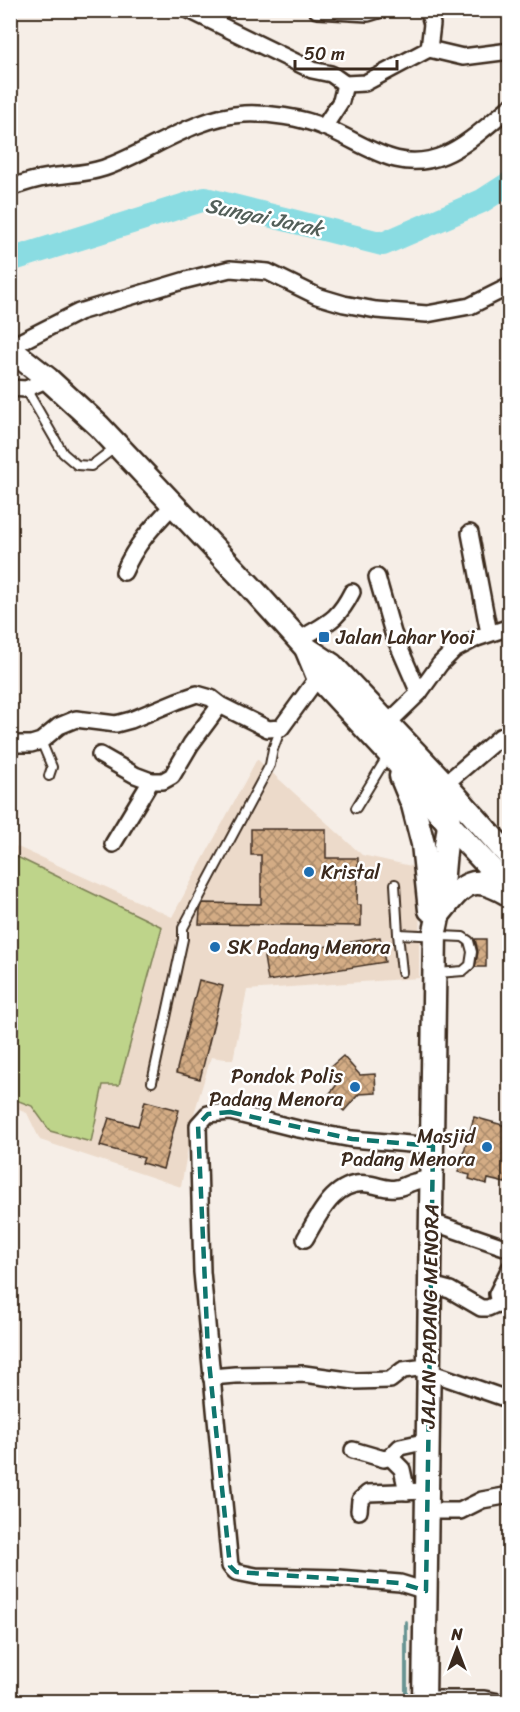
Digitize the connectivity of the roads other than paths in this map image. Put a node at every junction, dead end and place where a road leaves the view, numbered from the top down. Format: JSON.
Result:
{"nodes":[{"id":1,"x":189,"y":10,"type":"edge"},
{"id":2,"x":317,"y":10,"type":"edge"},
{"id":3,"x":378,"y":10,"type":"edge"},
{"id":4,"x":428,"y":10,"type":"edge"},
{"id":5,"x":429,"y":49,"type":"junction"},
{"id":6,"x":510,"y":51,"type":"edge"},
{"id":7,"x":345,"y":84,"type":"junction"},
{"id":8,"x":510,"y":107,"type":"edge"},
{"id":9,"x":324,"y":127,"type":"junction"},
{"id":10,"x":10,"y":188,"type":"edge"},
{"id":11,"x":510,"y":286,"type":"edge"},
{"id":12,"x":10,"y":348,"type":"edge"},
{"id":13,"x":48,"y":379,"type":"junction"},
{"id":14,"x":10,"y":388,"type":"edge"},
{"id":15,"x":26,"y":389,"type":"junction"},
{"id":16,"x":118,"y":445,"type":"junction"},
{"id":17,"x":174,"y":504,"type":"junction"},
{"id":18,"x":470,"y":533,"type":"dead end"},
{"id":19,"x":124,"y":573,"type":"dead end"},
{"id":20,"x":377,"y":577,"type":"dead end"},
{"id":21,"x":352,"y":592,"type":"dead end"},
{"id":22,"x":510,"y":627,"type":"edge"},
{"id":23,"x":489,"y":633,"type":"junction"},
{"id":24,"x":302,"y":644,"type":"junction"},
{"id":25,"x":318,"y":677,"type":"junction"},
{"id":26,"x":419,"y":693,"type":"junction"},
{"id":27,"x":220,"y":705,"type":"junction"},
{"id":28,"x":387,"y":724,"type":"junction"},
{"id":29,"x":281,"y":729,"type":"junction"},
{"id":30,"x":510,"y":733,"type":"edge"},
{"id":31,"x":41,"y":741,"type":"junction"},
{"id":32,"x":10,"y":744,"type":"edge"},
{"id":33,"x":100,"y":755,"type":"dead end"},
{"id":34,"x":399,"y":755,"type":"junction"},
{"id":35,"x":49,"y":776,"type":"dead end"},
{"id":36,"x":151,"y":781,"type":"junction"},
{"id":37,"x":445,"y":784,"type":"junction"},
{"id":38,"x":357,"y":808,"type":"dead end"},
{"id":39,"x":445,"y":816,"type":"junction"},
{"id":40,"x":113,"y":844,"type":"dead end"},
{"id":41,"x":510,"y":857,"type":"edge"},
{"id":42,"x":395,"y":884,"type":"dead end"},
{"id":43,"x":510,"y":889,"type":"edge"},
{"id":44,"x":510,"y":895,"type":"edge"},
{"id":45,"x":435,"y":923,"type":"junction"},
{"id":46,"x":398,"y":934,"type":"junction"},
{"id":47,"x":402,"y":972,"type":"dead end"},
{"id":48,"x":434,"y":974,"type":"junction"},
{"id":49,"x":152,"y":1082,"type":"dead end"},
{"id":50,"x":433,"y":1146,"type":"junction"},
{"id":51,"x":432,"y":1177,"type":"junction"},
{"id":52,"x":432,"y":1222,"type":"junction"},
{"id":53,"x":305,"y":1239,"type":"dead end"},
{"id":54,"x":510,"y":1249,"type":"edge"},
{"id":55,"x":510,"y":1268,"type":"edge"},
{"id":56,"x":431,"y":1285,"type":"junction"},
{"id":57,"x":504,"y":1306,"type":"edge"},
{"id":58,"x":429,"y":1374,"type":"junction"},
{"id":59,"x":211,"y":1377,"type":"junction"},
{"id":60,"x":510,"y":1400,"type":"edge"},
{"id":61,"x":428,"y":1441,"type":"junction"},
{"id":62,"x":353,"y":1450,"type":"dead end"},
{"id":63,"x":390,"y":1457,"type":"junction"},
{"id":64,"x":510,"y":1495,"type":"edge"},
{"id":65,"x":421,"y":1498,"type":"junction"},
{"id":66,"x":359,"y":1511,"type":"dead end"},
{"id":67,"x":426,"y":1590,"type":"junction"},
{"id":68,"x":424,"y":1700,"type":"edge"},
{"id":69,"x":499,"y":1701,"type":"edge"}],
"edges":[{"from":1,"to":7,"type":"street"},
{"from":2,"to":3,"type":"street"},
{"from":4,"to":5,"type":"street"},
{"from":5,"to":6,"type":"street"},
{"from":5,"to":7,"type":"street"},
{"from":7,"to":9,"type":"street"},
{"from":8,"to":9,"type":"street"},
{"from":9,"to":10,"type":"street"},
{"from":11,"to":12,"type":"street"},
{"from":12,"to":13,"type":"main road"},
{"from":13,"to":15,"type":"street"},
{"from":13,"to":16,"type":"main road"},
{"from":14,"to":15,"type":"street"},
{"from":15,"to":16,"type":"lane"},
{"from":16,"to":17,"type":"main road"},
{"from":17,"to":19,"type":"street"},
{"from":17,"to":24,"type":"main road"},
{"from":18,"to":23,"type":"street"},
{"from":20,"to":26,"type":"street"},
{"from":21,"to":24,"type":"street"},
{"from":22,"to":23,"type":"street"},
{"from":23,"to":26,"type":"street"},
{"from":24,"to":25,"type":"main road"},
{"from":24,"to":28,"type":"main road"},
{"from":25,"to":29,"type":"street"},
{"from":25,"to":34,"type":"main road"},
{"from":26,"to":28,"type":"street"},
{"from":27,"to":29,"type":"street"},
{"from":27,"to":31,"type":"street"},
{"from":27,"to":36,"type":"street"},
{"from":28,"to":34,"type":"main road"},
{"from":29,"to":49,"type":"lane"},
{"from":30,"to":37,"type":"street"},
{"from":31,"to":32,"type":"street"},
{"from":31,"to":35,"type":"lane"},
{"from":33,"to":36,"type":"street"},
{"from":34,"to":37,"type":"main road"},
{"from":34,"to":38,"type":"lane"},
{"from":34,"to":39,"type":"main road"},
{"from":34,"to":45,"type":"main road"},
{"from":36,"to":40,"type":"street"},
{"from":37,"to":41,"type":"main road"},
{"from":39,"to":41,"type":"main road"},
{"from":39,"to":43,"type":"main road"},
{"from":39,"to":45,"type":"main road","name":"JALAN PADANG MENORA"},
{"from":42,"to":46,"type":"lane"},
{"from":44,"to":45,"type":"main road"},
{"from":45,"to":46,"type":"lane"},
{"from":45,"to":48,"type":"main road","name":"JALAN PADANG MENORA"},
{"from":45,"to":48,"type":"lane"},
{"from":46,"to":47,"type":"lane"},
{"from":48,"to":50,"type":"main road","name":"JALAN PADANG MENORA"},
{"from":50,"to":51,"type":"main road","name":"JALAN PADANG MENORA"},
{"from":50,"to":59,"type":"street"},
{"from":51,"to":52,"type":"main road","name":"JALAN PADANG MENORA"},
{"from":51,"to":53,"type":"street"},
{"from":52,"to":54,"type":"street"},
{"from":52,"to":56,"type":"main road","name":"JALAN PADANG MENORA"},
{"from":55,"to":57,"type":"street"},
{"from":56,"to":57,"type":"street"},
{"from":56,"to":58,"type":"main road","name":"JALAN PADANG MENORA"},
{"from":58,"to":59,"type":"street"},
{"from":58,"to":60,"type":"street"},
{"from":58,"to":61,"type":"main road","name":"JALAN PADANG MENORA"},
{"from":59,"to":67,"type":"street"},
{"from":61,"to":63,"type":"street"},
{"from":61,"to":65,"type":"main road","name":"JALAN PADANG MENORA"},
{"from":62,"to":63,"type":"street"},
{"from":63,"to":65,"type":"street"},
{"from":64,"to":65,"type":"street"},
{"from":65,"to":66,"type":"street"},
{"from":65,"to":67,"type":"main road","name":"JALAN PADANG MENORA"},
{"from":67,"to":68,"type":"main road","name":"JALAN PADANG MENORA"},
{"from":68,"to":69,"type":"street"}]}
